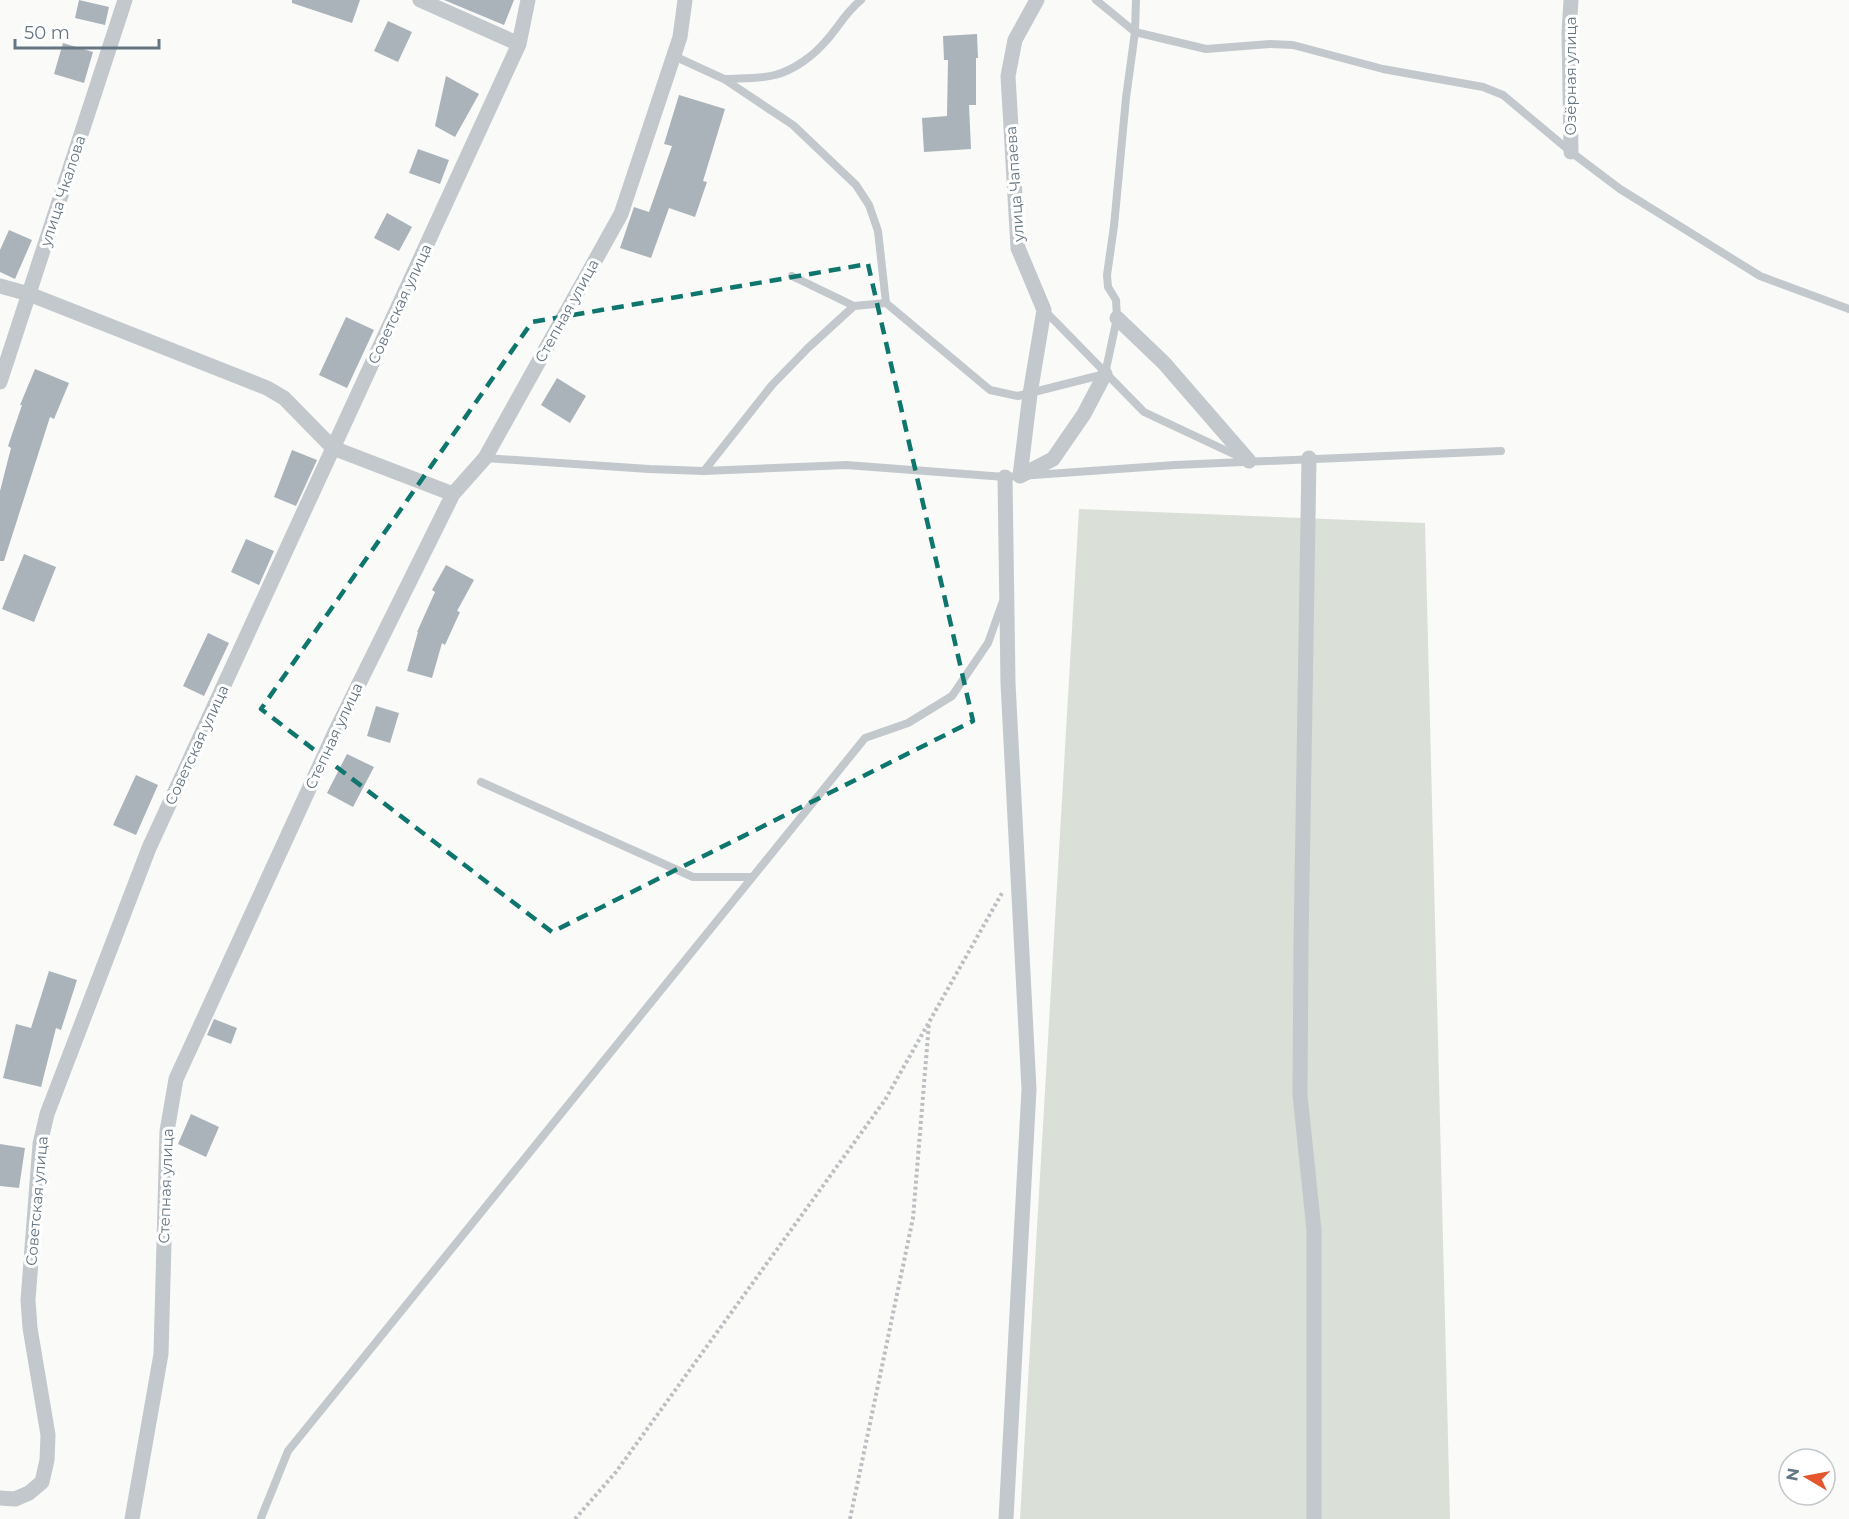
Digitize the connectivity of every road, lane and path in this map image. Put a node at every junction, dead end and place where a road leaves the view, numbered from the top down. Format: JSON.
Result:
{"nodes":[{"id":1,"x":125,"y":0,"type":"edge"},
{"id":2,"x":420,"y":0,"type":"edge"},
{"id":3,"x":528,"y":0,"type":"edge"},
{"id":4,"x":685,"y":0,"type":"edge"},
{"id":5,"x":861,"y":0,"type":"edge"},
{"id":6,"x":1037,"y":0,"type":"edge"},
{"id":7,"x":1096,"y":0,"type":"edge"},
{"id":8,"x":1136,"y":0,"type":"edge"},
{"id":9,"x":1572,"y":0,"type":"edge"},
{"id":10,"x":1136,"y":32,"type":"junction"},
{"id":11,"x":519,"y":44,"type":"junction"},
{"id":12,"x":674,"y":56,"type":"junction"},
{"id":13,"x":724,"y":79,"type":"junction"},
{"id":14,"x":1571,"y":152,"type":"junction"},
{"id":15,"x":792,"y":276,"type":"dead end"},
{"id":16,"x":0,"y":286,"type":"edge"},
{"id":17,"x":29,"y":294,"type":"junction"},
{"id":18,"x":886,"y":303,"type":"junction"},
{"id":19,"x":854,"y":306,"type":"junction"},
{"id":20,"x":1849,"y":309,"type":"edge"},
{"id":21,"x":1044,"y":310,"type":"junction"},
{"id":22,"x":1117,"y":318,"type":"junction"},
{"id":23,"x":1105,"y":374,"type":"junction"},
{"id":24,"x":0,"y":382,"type":"edge"},
{"id":25,"x":1030,"y":394,"type":"junction"},
{"id":26,"x":333,"y":448,"type":"junction"},
{"id":27,"x":1501,"y":451,"type":"dead end"},
{"id":28,"x":485,"y":458,"type":"junction"},
{"id":29,"x":1309,"y":458,"type":"junction"},
{"id":30,"x":1249,"y":461,"type":"junction"},
{"id":31,"x":704,"y":471,"type":"junction"},
{"id":32,"x":1013,"y":476,"type":"junction"},
{"id":33,"x":453,"y":494,"type":"junction"},
{"id":34,"x":1006,"y":591,"type":"junction"},
{"id":35,"x":481,"y":782,"type":"dead end"},
{"id":36,"x":1017,"y":866,"type":"junction"},
{"id":37,"x":753,"y":877,"type":"junction"},
{"id":38,"x":929,"y":1021,"type":"junction"},
{"id":39,"x":0,"y":1498,"type":"edge"},
{"id":40,"x":261,"y":1518,"type":"edge"},
{"id":41,"x":132,"y":1519,"type":"edge"},
{"id":42,"x":575,"y":1519,"type":"edge"},
{"id":43,"x":850,"y":1519,"type":"edge"},
{"id":44,"x":1006,"y":1519,"type":"edge"},
{"id":45,"x":1314,"y":1519,"type":"edge"}],
"edges":[{"from":1,"to":17,"type":"street","name":"улица Чкалова"},
{"from":2,"to":11,"type":"street"},
{"from":3,"to":11,"type":"street","name":"Советская улица"},
{"from":4,"to":12,"type":"street","name":"Степная улица"},
{"from":5,"to":13,"type":"lane"},
{"from":6,"to":21,"type":"street","name":"улица Чапаева"},
{"from":7,"to":10,"type":"lane"},
{"from":8,"to":10,"type":"lane"},
{"from":9,"to":14,"type":"street","name":"Озёрная улица"},
{"from":10,"to":14,"type":"lane"},
{"from":10,"to":22,"type":"lane"},
{"from":11,"to":26,"type":"street","name":"Советская улица"},
{"from":12,"to":13,"type":"lane"},
{"from":12,"to":28,"type":"street","name":"Степная улица"},
{"from":13,"to":18,"type":"lane"},
{"from":14,"to":20,"type":"lane"},
{"from":15,"to":19,"type":"lane"},
{"from":16,"to":17,"type":"street"},
{"from":17,"to":24,"type":"street","name":"улица Чкалова"},
{"from":17,"to":26,"type":"street"},
{"from":18,"to":19,"type":"lane"},
{"from":18,"to":25,"type":"lane"},
{"from":19,"to":31,"type":"lane"},
{"from":21,"to":23,"type":"lane"},
{"from":21,"to":25,"type":"street"},
{"from":22,"to":23,"type":"lane"},
{"from":22,"to":30,"type":"street"},
{"from":23,"to":25,"type":"lane"},
{"from":23,"to":30,"type":"lane"},
{"from":23,"to":32,"type":"street"},
{"from":25,"to":32,"type":"street"},
{"from":26,"to":33,"type":"street"},
{"from":26,"to":39,"type":"street","name":"Советская улица"},
{"from":27,"to":29,"type":"lane"},
{"from":28,"to":31,"type":"lane"},
{"from":28,"to":33,"type":"street","name":"Степная улица"},
{"from":29,"to":30,"type":"lane"},
{"from":29,"to":45,"type":"street"},
{"from":30,"to":32,"type":"lane"},
{"from":31,"to":32,"type":"lane"},
{"from":32,"to":34,"type":"street"},
{"from":33,"to":41,"type":"street","name":"Степная улица"},
{"from":34,"to":36,"type":"street"},
{"from":34,"to":37,"type":"lane"},
{"from":35,"to":37,"type":"lane"},
{"from":36,"to":38,"type":"path"},
{"from":36,"to":44,"type":"street"},
{"from":37,"to":40,"type":"lane"},
{"from":38,"to":42,"type":"path"},
{"from":38,"to":43,"type":"path"}]}
